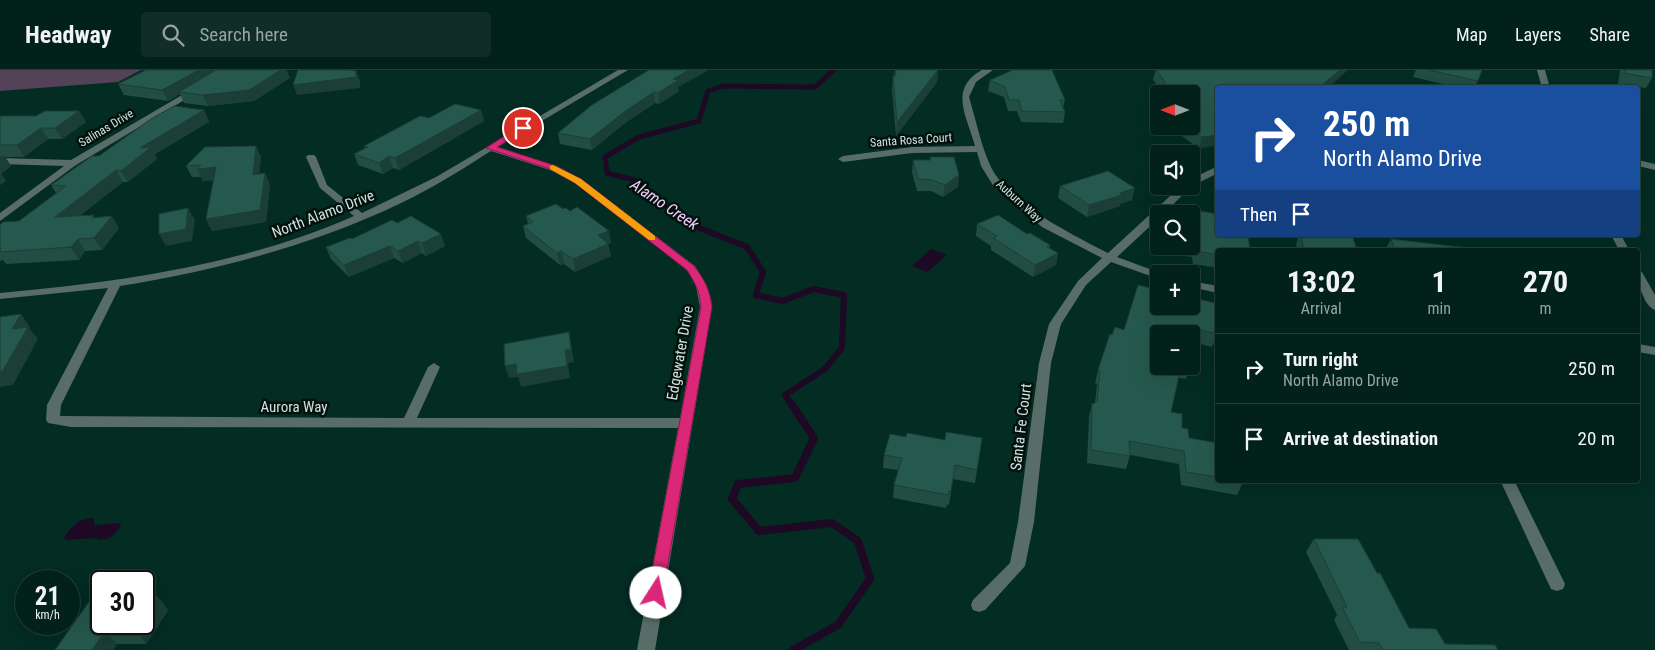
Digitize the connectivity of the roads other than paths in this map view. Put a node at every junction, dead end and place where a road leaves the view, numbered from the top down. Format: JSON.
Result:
{"nodes":[{"id":1,"x":624,"y":70,"type":"edge"},
{"id":2,"x":989,"y":70,"type":"edge"},
{"id":3,"x":1541,"y":70,"type":"edge"},
{"id":4,"x":206,"y":85,"type":"edge"},
{"id":5,"x":1545,"y":85,"type":"edge"},
{"id":6,"x":490,"y":148,"type":"junction"},
{"id":7,"x":980,"y":149,"type":"junction"},
{"id":8,"x":311,"y":157,"type":"dead end"},
{"id":9,"x":843,"y":159,"type":"dead end"},
{"id":10,"x":0,"y":162,"type":"edge"},
{"id":11,"x":73,"y":163,"type":"junction"},
{"id":12,"x":1640,"y":163,"type":"edge"},
{"id":13,"x":1655,"y":167,"type":"edge"},
{"id":14,"x":1215,"y":171,"type":"edge"},
{"id":15,"x":1200,"y":178,"type":"edge"},
{"id":16,"x":1178,"y":195,"type":"edge"},
{"id":17,"x":361,"y":217,"type":"junction"},
{"id":18,"x":0,"y":218,"type":"edge"},
{"id":19,"x":1110,"y":258,"type":"junction"},
{"id":20,"x":1150,"y":273,"type":"edge"},
{"id":21,"x":1640,"y":278,"type":"edge"},
{"id":22,"x":115,"y":285,"type":"junction"},
{"id":23,"x":1200,"y":286,"type":"edge"},
{"id":24,"x":1215,"y":289,"type":"edge"},
{"id":25,"x":0,"y":296,"type":"edge"},
{"id":26,"x":1655,"y":306,"type":"edge"},
{"id":27,"x":1640,"y":348,"type":"edge"},
{"id":28,"x":1655,"y":351,"type":"edge"},
{"id":29,"x":434,"y":367,"type":"dead end"},
{"id":30,"x":408,"y":423,"type":"junction"},
{"id":31,"x":685,"y":423,"type":"junction"},
{"id":32,"x":1509,"y":483,"type":"edge"},
{"id":33,"x":1556,"y":584,"type":"dead end"},
{"id":34,"x":979,"y":605,"type":"dead end"},
{"id":35,"x":646,"y":650,"type":"edge"}],
"edges":[{"from":1,"to":6,"type":"street","name":"North Alamo Drive"},
{"from":2,"to":7,"type":"street","name":"Auburn Way"},
{"from":3,"to":5,"type":"street"},
{"from":4,"to":11,"type":"street","name":"Salinas Drive"},
{"from":6,"to":17,"type":"street","name":"North Alamo Drive"},
{"from":6,"to":31,"type":"street","name":"Edgewater Drive"},
{"from":7,"to":9,"type":"street","name":"Santa Rosa Court"},
{"from":7,"to":19,"type":"street","name":"Auburn Way"},
{"from":8,"to":17,"type":"street"},
{"from":10,"to":11,"type":"street"},
{"from":11,"to":18,"type":"street","name":"Salinas Drive"},
{"from":12,"to":13,"type":"street"},
{"from":14,"to":15,"type":"street"},
{"from":16,"to":19,"type":"street","name":"Santa Fe Court"},
{"from":17,"to":22,"type":"street","name":"North Alamo Drive"},
{"from":19,"to":20,"type":"street","name":"Auburn Way"},
{"from":19,"to":34,"type":"street","name":"Santa Fe Court"},
{"from":21,"to":26,"type":"street"},
{"from":22,"to":25,"type":"street","name":"North Alamo Drive"},
{"from":22,"to":30,"type":"street","name":"Aurora Way"},
{"from":23,"to":24,"type":"street"},
{"from":27,"to":28,"type":"street"},
{"from":29,"to":30,"type":"street"},
{"from":30,"to":31,"type":"street","name":"Aurora Way"},
{"from":31,"to":35,"type":"street","name":"Edgewater Drive"},
{"from":32,"to":33,"type":"street"}]}
